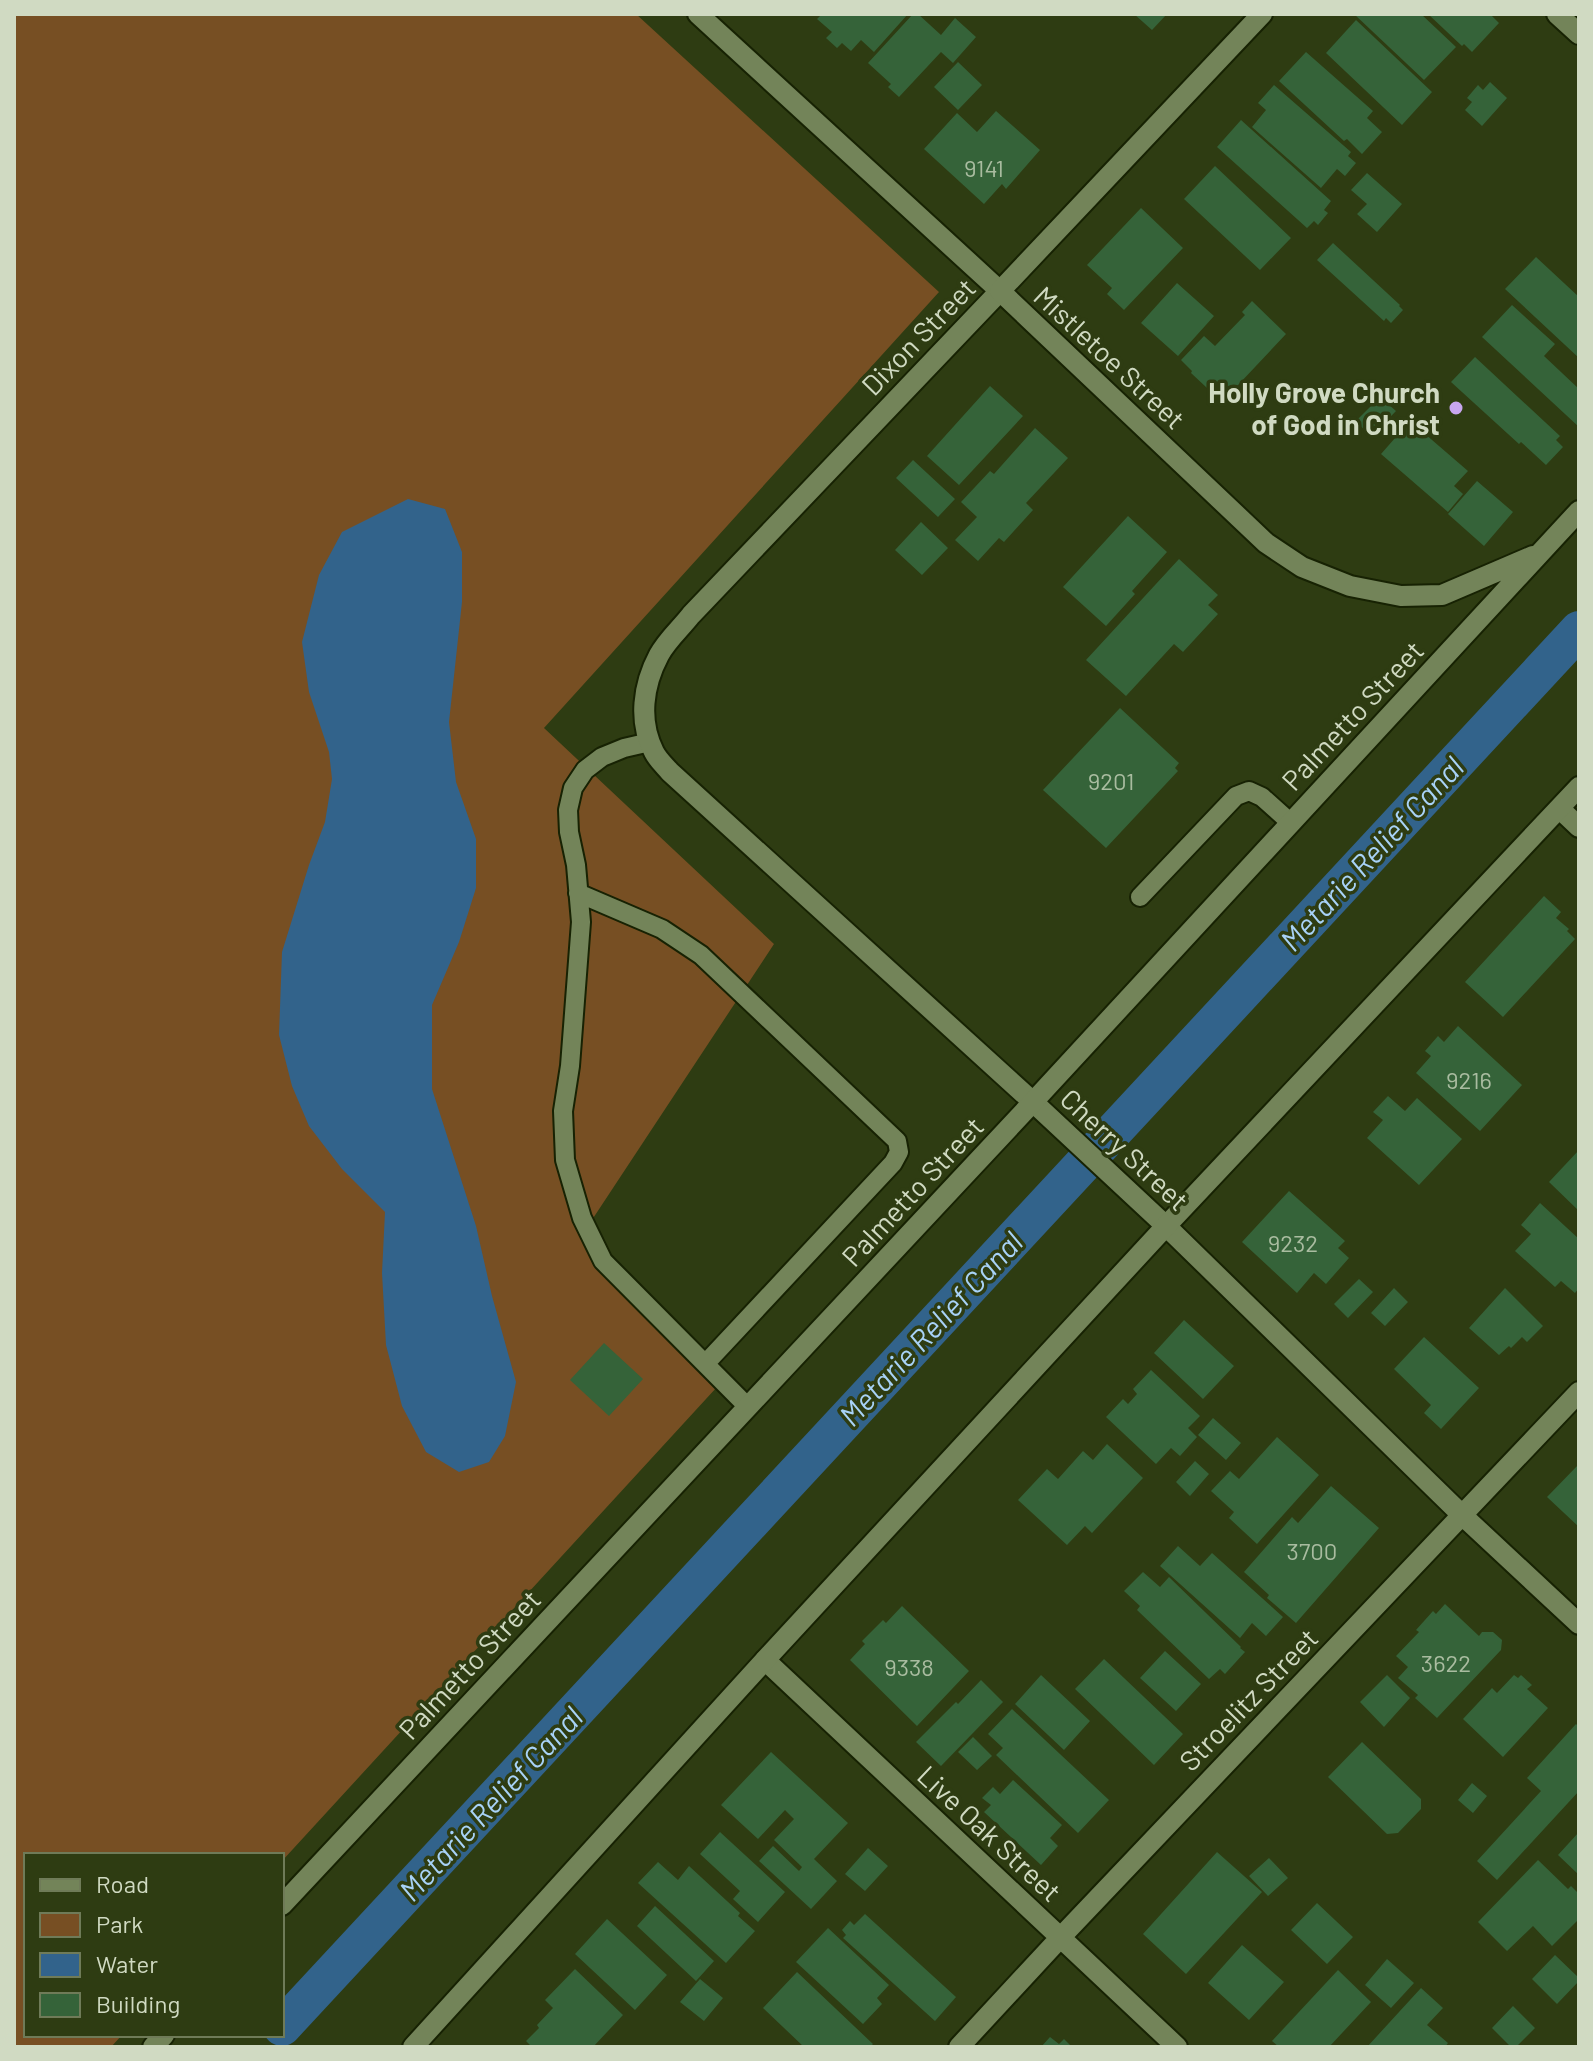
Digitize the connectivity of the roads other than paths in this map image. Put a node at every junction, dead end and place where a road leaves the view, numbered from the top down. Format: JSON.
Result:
{"nodes":[{"id":1,"x":698,"y":14,"type":"edge"},
{"id":2,"x":1262,"y":14,"type":"edge"},
{"id":3,"x":1557,"y":14,"type":"edge"},
{"id":4,"x":1579,"y":34,"type":"edge"},
{"id":5,"x":1000,"y":291,"type":"junction"},
{"id":6,"x":1579,"y":511,"type":"edge"},
{"id":7,"x":1540,"y":553,"type":"junction"},
{"id":8,"x":644,"y":713,"type":"joint"},
{"id":9,"x":650,"y":742,"type":"junction"},
{"id":10,"x":1579,"y":790,"type":"edge"},
{"id":11,"x":1560,"y":809,"type":"junction"},
{"id":12,"x":1291,"y":823,"type":"junction"},
{"id":13,"x":1579,"y":827,"type":"edge"},
{"id":14,"x":578,"y":893,"type":"junction"},
{"id":15,"x":1140,"y":897,"type":"dead end"},
{"id":16,"x":1033,"y":1102,"type":"junction"},
{"id":17,"x":1166,"y":1226,"type":"junction"},
{"id":18,"x":706,"y":1363,"type":"junction"},
{"id":19,"x":1579,"y":1392,"type":"edge"},
{"id":20,"x":748,"y":1407,"type":"junction"},
{"id":21,"x":1462,"y":1515,"type":"junction"},
{"id":22,"x":1579,"y":1624,"type":"edge"},
{"id":23,"x":765,"y":1660,"type":"junction"},
{"id":24,"x":284,"y":1903,"type":"edge"},
{"id":25,"x":1060,"y":1938,"type":"junction"},
{"id":26,"x":413,"y":2047,"type":"edge"},
{"id":27,"x":959,"y":2047,"type":"edge"},
{"id":28,"x":1177,"y":2047,"type":"edge"}],
"edges":[{"from":1,"to":5,"type":"street","name":"Mistletoe Street"},
{"from":2,"to":5,"type":"street","name":"Dixon Street"},
{"from":3,"to":4,"type":"street"},
{"from":5,"to":7,"type":"street","name":"Mistletoe Street"},
{"from":5,"to":8,"type":"street","name":"Dixon Street"},
{"from":6,"to":7,"type":"street","name":"Palmetto Street"},
{"from":7,"to":12,"type":"street","name":"Palmetto Street"},
{"from":8,"to":9,"type":"street","name":"Cherry Street"},
{"from":9,"to":14,"type":"lane"},
{"from":9,"to":16,"type":"street","name":"Cherry Street"},
{"from":10,"to":11,"type":"street"},
{"from":11,"to":13,"type":"street"},
{"from":11,"to":17,"type":"street"},
{"from":12,"to":15,"type":"lane"},
{"from":12,"to":16,"type":"street","name":"Palmetto Street"},
{"from":14,"to":18,"type":"lane"},
{"from":14,"to":18,"type":"lane"},
{"from":16,"to":17,"type":"street","name":"Cherry Street"},
{"from":16,"to":20,"type":"street","name":"Palmetto Street"},
{"from":17,"to":21,"type":"street","name":"Cherry Street"},
{"from":17,"to":23,"type":"street"},
{"from":18,"to":20,"type":"lane"},
{"from":19,"to":21,"type":"street","name":"Stroelitz Street"},
{"from":20,"to":24,"type":"street","name":"Palmetto Street"},
{"from":21,"to":22,"type":"street","name":"Cherry Street"},
{"from":21,"to":25,"type":"street","name":"Stroelitz Street"},
{"from":23,"to":25,"type":"street","name":"Live Oak Street"},
{"from":23,"to":26,"type":"street"},
{"from":25,"to":27,"type":"street","name":"Stroelitz Street"},
{"from":25,"to":28,"type":"street","name":"Live Oak Street"}]}
